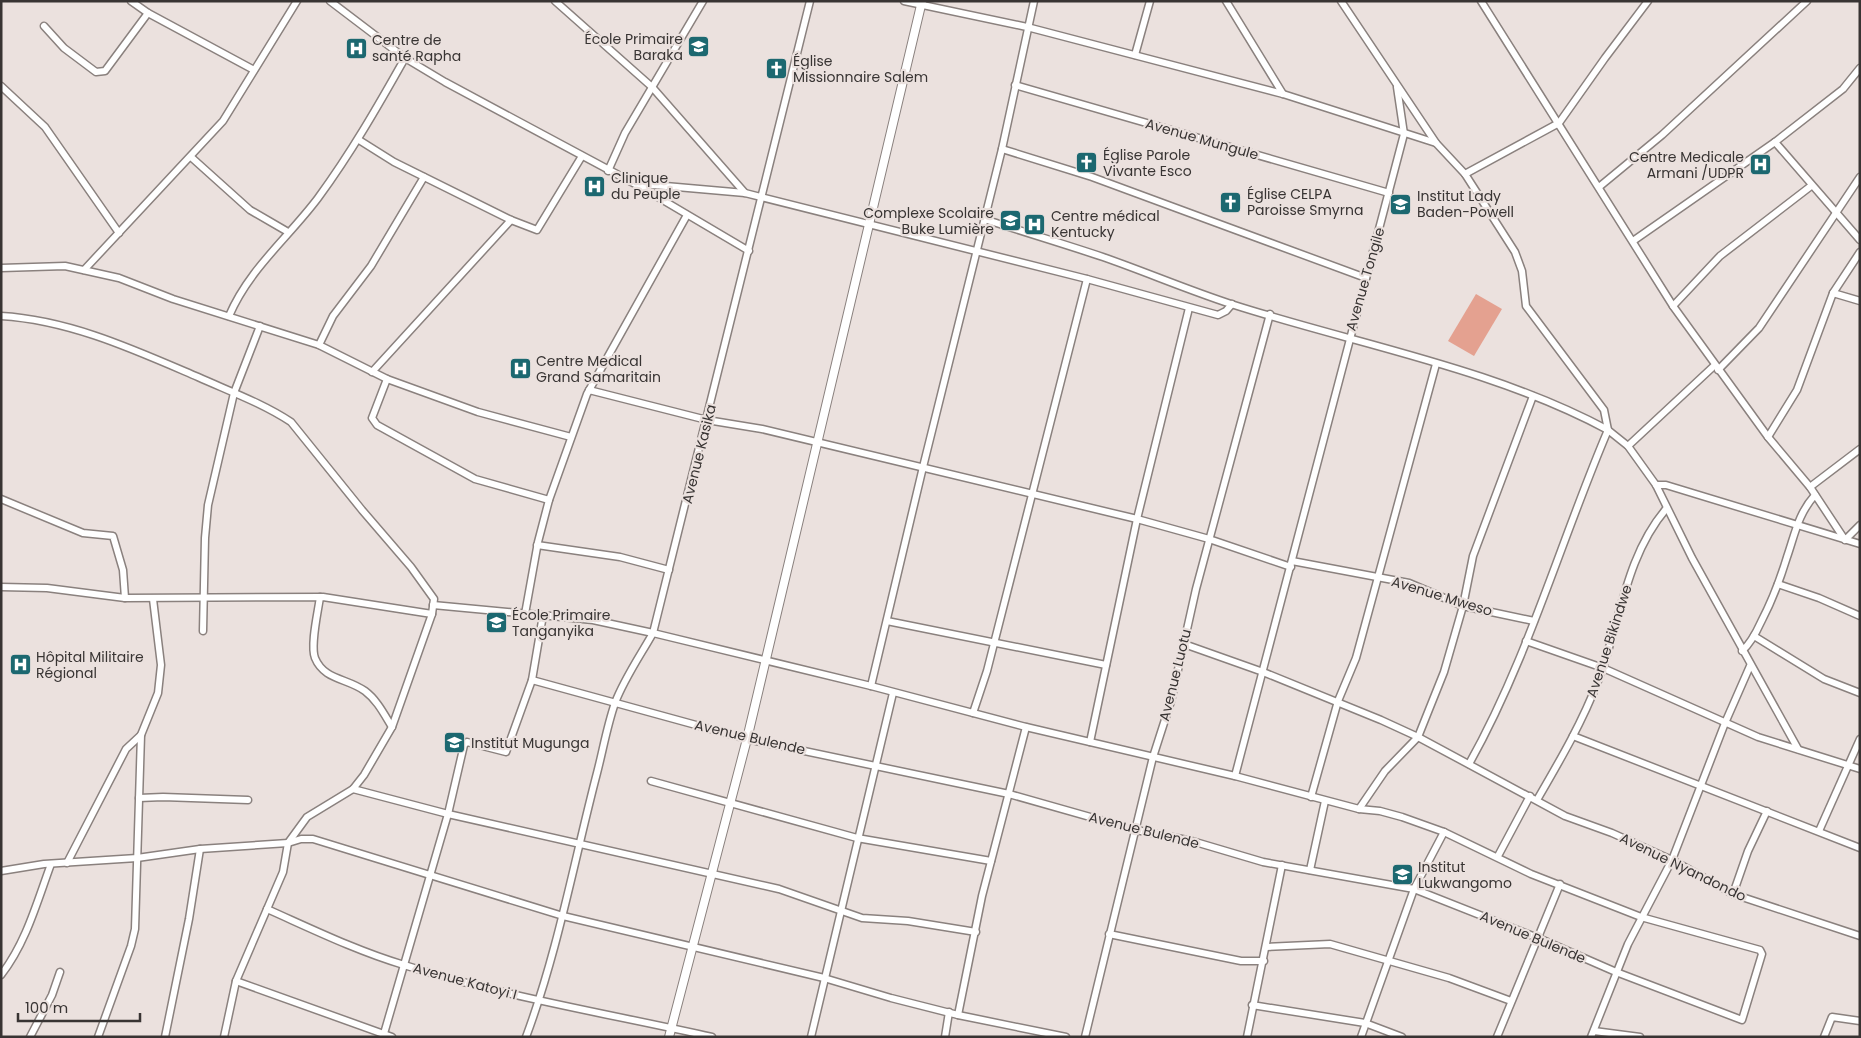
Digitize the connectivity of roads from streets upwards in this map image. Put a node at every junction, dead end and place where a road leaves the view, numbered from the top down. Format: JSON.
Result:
{"nodes":[{"id":1,"x":131,"y":1,"type":"edge"},
{"id":2,"x":296,"y":1,"type":"edge"},
{"id":3,"x":330,"y":1,"type":"edge"},
{"id":4,"x":555,"y":1,"type":"edge"},
{"id":5,"x":702,"y":1,"type":"edge"},
{"id":6,"x":810,"y":1,"type":"edge"},
{"id":7,"x":904,"y":1,"type":"edge"},
{"id":8,"x":1034,"y":1,"type":"edge"},
{"id":9,"x":1150,"y":1,"type":"edge"},
{"id":10,"x":1226,"y":1,"type":"edge"},
{"id":11,"x":1482,"y":1,"type":"edge"},
{"id":12,"x":1648,"y":1,"type":"edge"},
{"id":13,"x":1807,"y":1,"type":"edge"},
{"id":14,"x":1343,"y":2,"type":"edge"},
{"id":15,"x":921,"y":3,"type":"edge"},
{"id":16,"x":148,"y":13,"type":"junction"},
{"id":17,"x":44,"y":26,"type":"dead end"},
{"id":18,"x":1027,"y":27,"type":"junction"},
{"id":19,"x":1135,"y":55,"type":"junction"},
{"id":20,"x":405,"y":58,"type":"junction"},
{"id":21,"x":1860,"y":68,"type":"edge"},
{"id":22,"x":254,"y":70,"type":"junction"},
{"id":23,"x":1396,"y":84,"type":"junction"},
{"id":24,"x":1015,"y":85,"type":"junction"},
{"id":25,"x":1,"y":86,"type":"edge"},
{"id":26,"x":652,"y":86,"type":"junction"},
{"id":27,"x":1283,"y":94,"type":"junction"},
{"id":28,"x":1558,"y":123,"type":"junction"},
{"id":29,"x":1404,"y":134,"type":"junction"},
{"id":30,"x":359,"y":140,"type":"junction"},
{"id":31,"x":1775,"y":142,"type":"junction"},
{"id":32,"x":1436,"y":143,"type":"junction"},
{"id":33,"x":1002,"y":149,"type":"junction"},
{"id":34,"x":582,"y":156,"type":"junction"},
{"id":35,"x":191,"y":157,"type":"junction"},
{"id":36,"x":608,"y":171,"type":"junction"},
{"id":37,"x":1466,"y":174,"type":"junction"},
{"id":38,"x":424,"y":177,"type":"junction"},
{"id":39,"x":1860,"y":177,"type":"edge"},
{"id":40,"x":639,"y":186,"type":"junction"},
{"id":41,"x":1599,"y":186,"type":"junction"},
{"id":42,"x":1811,"y":186,"type":"junction"},
{"id":43,"x":745,"y":193,"type":"junction"},
{"id":44,"x":1389,"y":193,"type":"junction"},
{"id":45,"x":761,"y":197,"type":"junction"},
{"id":46,"x":1836,"y":214,"type":"junction"},
{"id":47,"x":687,"y":215,"type":"junction"},
{"id":48,"x":984,"y":219,"type":"junction"},
{"id":49,"x":511,"y":220,"type":"junction"},
{"id":50,"x":870,"y":223,"type":"junction"},
{"id":51,"x":288,"y":232,"type":"junction"},
{"id":52,"x":119,"y":233,"type":"junction"},
{"id":53,"x":1860,"y":240,"type":"edge"},
{"id":54,"x":1634,"y":241,"type":"junction"},
{"id":55,"x":977,"y":250,"type":"junction"},
{"id":56,"x":749,"y":251,"type":"junction"},
{"id":57,"x":1860,"y":252,"type":"edge"},
{"id":58,"x":1,"y":268,"type":"edge"},
{"id":59,"x":84,"y":270,"type":"junction"},
{"id":60,"x":1087,"y":278,"type":"junction"},
{"id":61,"x":1366,"y":278,"type":"junction"},
{"id":62,"x":1833,"y":293,"type":"junction"},
{"id":63,"x":1860,"y":301,"type":"edge"},
{"id":64,"x":1232,"y":304,"type":"junction"},
{"id":65,"x":1673,"y":306,"type":"junction"},
{"id":66,"x":1189,"y":308,"type":"junction"},
{"id":67,"x":1270,"y":314,"type":"junction"},
{"id":68,"x":1,"y":316,"type":"edge"},
{"id":69,"x":229,"y":316,"type":"junction"},
{"id":70,"x":260,"y":326,"type":"junction"},
{"id":71,"x":1349,"y":338,"type":"junction"},
{"id":72,"x":319,"y":345,"type":"junction"},
{"id":73,"x":1436,"y":364,"type":"junction"},
{"id":74,"x":1716,"y":367,"type":"junction"},
{"id":75,"x":372,"y":372,"type":"junction"},
{"id":76,"x":387,"y":379,"type":"junction"},
{"id":77,"x":589,"y":390,"type":"junction"},
{"id":78,"x":234,"y":393,"type":"junction"},
{"id":79,"x":1533,"y":396,"type":"junction"},
{"id":80,"x":707,"y":420,"type":"junction"},
{"id":81,"x":1608,"y":430,"type":"junction"},
{"id":82,"x":571,"y":437,"type":"junction"},
{"id":83,"x":1768,"y":437,"type":"junction"},
{"id":84,"x":816,"y":442,"type":"junction"},
{"id":85,"x":1628,"y":446,"type":"junction"},
{"id":86,"x":1860,"y":449,"type":"edge"},
{"id":87,"x":923,"y":467,"type":"junction"},
{"id":88,"x":1656,"y":485,"type":"junction"},
{"id":89,"x":1810,"y":487,"type":"junction"},
{"id":90,"x":1032,"y":494,"type":"junction"},
{"id":91,"x":1815,"y":494,"type":"junction"},
{"id":92,"x":1,"y":500,"type":"edge"},
{"id":93,"x":549,"y":500,"type":"junction"},
{"id":94,"x":1666,"y":509,"type":"junction"},
{"id":95,"x":1136,"y":519,"type":"junction"},
{"id":96,"x":1860,"y":525,"type":"edge"},
{"id":97,"x":1796,"y":526,"type":"junction"},
{"id":98,"x":1209,"y":539,"type":"junction"},
{"id":99,"x":1845,"y":540,"type":"junction"},
{"id":100,"x":1860,"y":544,"type":"edge"},
{"id":101,"x":537,"y":545,"type":"junction"},
{"id":102,"x":1291,"y":564,"type":"junction"},
{"id":103,"x":669,"y":570,"type":"junction"},
{"id":104,"x":1379,"y":578,"type":"junction"},
{"id":105,"x":1778,"y":584,"type":"junction"},
{"id":106,"x":1,"y":588,"type":"edge"},
{"id":107,"x":204,"y":597,"type":"junction"},
{"id":108,"x":320,"y":597,"type":"junction"},
{"id":109,"x":125,"y":598,"type":"junction"},
{"id":110,"x":153,"y":599,"type":"junction"},
{"id":111,"x":433,"y":605,"type":"junction"},
{"id":112,"x":1463,"y":606,"type":"junction"},
{"id":113,"x":432,"y":614,"type":"junction"},
{"id":114,"x":525,"y":614,"type":"junction"},
{"id":115,"x":543,"y":616,"type":"junction"},
{"id":116,"x":1860,"y":616,"type":"edge"},
{"id":117,"x":887,"y":621,"type":"junction"},
{"id":118,"x":1534,"y":621,"type":"junction"},
{"id":119,"x":203,"y":631,"type":"dead end"},
{"id":120,"x":653,"y":633,"type":"junction"},
{"id":121,"x":1754,"y":636,"type":"junction"},
{"id":122,"x":1526,"y":641,"type":"junction"},
{"id":123,"x":995,"y":642,"type":"junction"},
{"id":124,"x":1184,"y":644,"type":"junction"},
{"id":125,"x":1742,"y":651,"type":"junction"},
{"id":126,"x":765,"y":662,"type":"junction"},
{"id":127,"x":1106,"y":665,"type":"junction"},
{"id":128,"x":1750,"y":666,"type":"junction"},
{"id":129,"x":1603,"y":668,"type":"junction"},
{"id":130,"x":1263,"y":672,"type":"junction"},
{"id":131,"x":532,"y":680,"type":"junction"},
{"id":132,"x":871,"y":686,"type":"junction"},
{"id":133,"x":893,"y":693,"type":"junction"},
{"id":134,"x":1860,"y":693,"type":"edge"},
{"id":135,"x":1338,"y":701,"type":"junction"},
{"id":136,"x":615,"y":703,"type":"junction"},
{"id":137,"x":973,"y":713,"type":"junction"},
{"id":138,"x":1725,"y":722,"type":"junction"},
{"id":139,"x":392,"y":727,"type":"junction"},
{"id":140,"x":1026,"y":727,"type":"junction"},
{"id":141,"x":141,"y":735,"type":"junction"},
{"id":142,"x":1574,"y":736,"type":"junction"},
{"id":143,"x":1418,"y":737,"type":"junction"},
{"id":144,"x":747,"y":739,"type":"junction"},
{"id":145,"x":1860,"y":739,"type":"edge"},
{"id":146,"x":1090,"y":742,"type":"junction"},
{"id":147,"x":1798,"y":749,"type":"junction"},
{"id":148,"x":1153,"y":757,"type":"junction"},
{"id":149,"x":874,"y":764,"type":"junction"},
{"id":150,"x":1469,"y":764,"type":"junction"},
{"id":151,"x":1848,"y":765,"type":"junction"},
{"id":152,"x":1860,"y":770,"type":"edge"},
{"id":153,"x":1235,"y":776,"type":"junction"},
{"id":154,"x":650,"y":781,"type":"dead end"},
{"id":155,"x":1702,"y":786,"type":"junction"},
{"id":156,"x":353,"y":789,"type":"junction"},
{"id":157,"x":1009,"y":794,"type":"junction"},
{"id":158,"x":1530,"y":796,"type":"junction"},
{"id":159,"x":1311,"y":797,"type":"junction"},
{"id":160,"x":139,"y":798,"type":"junction"},
{"id":161,"x":248,"y":800,"type":"dead end"},
{"id":162,"x":1537,"y":800,"type":"junction"},
{"id":163,"x":1325,"y":801,"type":"junction"},
{"id":164,"x":730,"y":804,"type":"junction"},
{"id":165,"x":1359,"y":810,"type":"junction"},
{"id":166,"x":1767,"y":811,"type":"junction"},
{"id":167,"x":448,"y":814,"type":"junction"},
{"id":168,"x":1136,"y":830,"type":"junction"},
{"id":169,"x":1818,"y":831,"type":"junction"},
{"id":170,"x":1444,"y":832,"type":"junction"},
{"id":171,"x":857,"y":838,"type":"junction"},
{"id":172,"x":288,"y":842,"type":"junction"},
{"id":173,"x":579,"y":842,"type":"junction"},
{"id":174,"x":1860,"y":848,"type":"edge"},
{"id":175,"x":200,"y":849,"type":"junction"},
{"id":176,"x":1498,"y":856,"type":"junction"},
{"id":177,"x":136,"y":858,"type":"junction"},
{"id":178,"x":1672,"y":860,"type":"junction"},
{"id":179,"x":991,"y":862,"type":"junction"},
{"id":180,"x":67,"y":863,"type":"junction"},
{"id":181,"x":51,"y":864,"type":"junction"},
{"id":182,"x":1282,"y":865,"type":"junction"},
{"id":183,"x":1310,"y":870,"type":"junction"},
{"id":184,"x":1,"y":871,"type":"edge"},
{"id":185,"x":710,"y":874,"type":"junction"},
{"id":186,"x":430,"y":875,"type":"junction"},
{"id":187,"x":1560,"y":884,"type":"junction"},
{"id":188,"x":1414,"y":889,"type":"junction"},
{"id":189,"x":1733,"y":894,"type":"junction"},
{"id":190,"x":267,"y":909,"type":"junction"},
{"id":191,"x":840,"y":911,"type":"junction"},
{"id":192,"x":563,"y":916,"type":"junction"},
{"id":193,"x":1641,"y":917,"type":"junction"},
{"id":194,"x":976,"y":932,"type":"junction"},
{"id":195,"x":1109,"y":934,"type":"junction"},
{"id":196,"x":1860,"y":936,"type":"edge"},
{"id":197,"x":1538,"y":938,"type":"junction"},
{"id":198,"x":692,"y":947,"type":"junction"},
{"id":199,"x":1266,"y":947,"type":"junction"},
{"id":200,"x":1388,"y":959,"type":"junction"},
{"id":201,"x":1264,"y":961,"type":"junction"},
{"id":202,"x":405,"y":966,"type":"junction"},
{"id":203,"x":60,"y":972,"type":"dead end"},
{"id":204,"x":1616,"y":972,"type":"junction"},
{"id":205,"x":1,"y":975,"type":"edge"},
{"id":206,"x":824,"y":978,"type":"junction"},
{"id":207,"x":236,"y":982,"type":"junction"},
{"id":208,"x":540,"y":1001,"type":"junction"},
{"id":209,"x":1511,"y":1001,"type":"junction"},
{"id":210,"x":1252,"y":1005,"type":"junction"},
{"id":211,"x":949,"y":1012,"type":"junction"},
{"id":212,"x":958,"y":1014,"type":"junction"},
{"id":213,"x":1860,"y":1021,"type":"edge"},
{"id":214,"x":1365,"y":1024,"type":"junction"},
{"id":215,"x":671,"y":1028,"type":"junction"},
{"id":216,"x":1593,"y":1034,"type":"edge"},
{"id":217,"x":384,"y":1035,"type":"edge"},
{"id":218,"x":30,"y":1037,"type":"edge"},
{"id":219,"x":98,"y":1037,"type":"edge"},
{"id":220,"x":166,"y":1037,"type":"edge"},
{"id":221,"x":224,"y":1037,"type":"edge"},
{"id":222,"x":392,"y":1037,"type":"edge"},
{"id":223,"x":526,"y":1037,"type":"edge"},
{"id":224,"x":669,"y":1037,"type":"edge"},
{"id":225,"x":712,"y":1037,"type":"edge"},
{"id":226,"x":811,"y":1037,"type":"edge"},
{"id":227,"x":945,"y":1037,"type":"edge"},
{"id":228,"x":1066,"y":1037,"type":"edge"},
{"id":229,"x":1085,"y":1037,"type":"edge"},
{"id":230,"x":1247,"y":1037,"type":"edge"},
{"id":231,"x":1361,"y":1037,"type":"edge"},
{"id":232,"x":1402,"y":1037,"type":"edge"},
{"id":233,"x":1497,"y":1037,"type":"edge"},
{"id":234,"x":1640,"y":1037,"type":"edge"},
{"id":235,"x":1824,"y":1037,"type":"edge"}],
"edges":[{"from":1,"to":16,"type":"street"},
{"from":2,"to":22,"type":"street"},
{"from":3,"to":20,"type":"street"},
{"from":4,"to":26,"type":"street"},
{"from":5,"to":26,"type":"street"},
{"from":6,"to":45,"type":"street","name":"Avenue Kasika"},
{"from":7,"to":15,"type":"street"},
{"from":8,"to":18,"type":"street"},
{"from":9,"to":19,"type":"street"},
{"from":10,"to":27,"type":"street"},
{"from":11,"to":28,"type":"street"},
{"from":12,"to":28,"type":"street"},
{"from":13,"to":41,"type":"street"},
{"from":14,"to":23,"type":"street","name":"Avenue Tongile"},
{"from":15,"to":18,"type":"street"},
{"from":15,"to":50,"type":"street"},
{"from":16,"to":17,"type":"street"},
{"from":16,"to":22,"type":"street"},
{"from":18,"to":19,"type":"street"},
{"from":18,"to":24,"type":"street"},
{"from":19,"to":27,"type":"street"},
{"from":20,"to":30,"type":"street"},
{"from":20,"to":34,"type":"street"},
{"from":21,"to":31,"type":"street"},
{"from":22,"to":35,"type":"street"},
{"from":23,"to":29,"type":"street","name":"Avenue Tongile"},
{"from":23,"to":32,"type":"street"},
{"from":24,"to":33,"type":"street"},
{"from":24,"to":44,"type":"street","name":"Avenue Mungule"},
{"from":25,"to":52,"type":"street"},
{"from":26,"to":36,"type":"street"},
{"from":26,"to":43,"type":"street"},
{"from":27,"to":29,"type":"street"},
{"from":28,"to":37,"type":"street"},
{"from":28,"to":41,"type":"street"},
{"from":29,"to":32,"type":"street"},
{"from":29,"to":44,"type":"street","name":"Avenue Tongile"},
{"from":30,"to":38,"type":"street"},
{"from":30,"to":51,"type":"street"},
{"from":31,"to":42,"type":"street"},
{"from":31,"to":54,"type":"street"},
{"from":32,"to":37,"type":"street"},
{"from":33,"to":48,"type":"street"},
{"from":33,"to":61,"type":"street"},
{"from":34,"to":36,"type":"street"},
{"from":34,"to":49,"type":"street"},
{"from":35,"to":51,"type":"street"},
{"from":35,"to":52,"type":"street"},
{"from":36,"to":40,"type":"street"},
{"from":37,"to":81,"type":"street"},
{"from":38,"to":49,"type":"street"},
{"from":38,"to":72,"type":"street"},
{"from":39,"to":46,"type":"street"},
{"from":40,"to":43,"type":"street"},
{"from":40,"to":47,"type":"street"},
{"from":41,"to":54,"type":"street"},
{"from":42,"to":46,"type":"street"},
{"from":42,"to":65,"type":"street"},
{"from":43,"to":45,"type":"street"},
{"from":44,"to":61,"type":"street","name":"Avenue Tongile"},
{"from":45,"to":50,"type":"street"},
{"from":45,"to":56,"type":"street","name":"Avenue Kasika"},
{"from":46,"to":53,"type":"street"},
{"from":46,"to":74,"type":"street"},
{"from":47,"to":56,"type":"street"},
{"from":47,"to":77,"type":"street"},
{"from":48,"to":55,"type":"street"},
{"from":48,"to":64,"type":"street"},
{"from":49,"to":75,"type":"street"},
{"from":50,"to":55,"type":"street"},
{"from":50,"to":84,"type":"street"},
{"from":51,"to":69,"type":"street"},
{"from":52,"to":59,"type":"street"},
{"from":54,"to":65,"type":"street"},
{"from":55,"to":60,"type":"street"},
{"from":55,"to":87,"type":"street"},
{"from":56,"to":80,"type":"street","name":"Avenue Kasika"},
{"from":57,"to":62,"type":"street"},
{"from":58,"to":59,"type":"street"},
{"from":59,"to":69,"type":"street"},
{"from":60,"to":66,"type":"street"},
{"from":60,"to":90,"type":"street"},
{"from":61,"to":71,"type":"street","name":"Avenue Tongile"},
{"from":62,"to":63,"type":"street"},
{"from":62,"to":83,"type":"street"},
{"from":64,"to":66,"type":"street"},
{"from":64,"to":67,"type":"street"},
{"from":65,"to":74,"type":"street"},
{"from":66,"to":95,"type":"street"},
{"from":67,"to":71,"type":"street"},
{"from":67,"to":98,"type":"street","name":"Avenue Luotu"},
{"from":68,"to":78,"type":"street"},
{"from":69,"to":70,"type":"street"},
{"from":70,"to":72,"type":"street"},
{"from":70,"to":78,"type":"street"},
{"from":71,"to":73,"type":"street"},
{"from":71,"to":102,"type":"street","name":"Avenue Tongile"},
{"from":72,"to":75,"type":"street"},
{"from":73,"to":79,"type":"street"},
{"from":73,"to":104,"type":"street"},
{"from":74,"to":83,"type":"street"},
{"from":74,"to":85,"type":"street"},
{"from":75,"to":76,"type":"street"},
{"from":76,"to":82,"type":"street"},
{"from":76,"to":93,"type":"street"},
{"from":77,"to":80,"type":"street","name":"Avenue Mweso"},
{"from":77,"to":82,"type":"street"},
{"from":78,"to":107,"type":"street"},
{"from":78,"to":111,"type":"street"},
{"from":79,"to":81,"type":"street"},
{"from":79,"to":112,"type":"street"},
{"from":80,"to":84,"type":"street","name":"Avenue Mweso"},
{"from":80,"to":103,"type":"street","name":"Avenue Kasika"},
{"from":81,"to":85,"type":"street"},
{"from":81,"to":118,"type":"street"},
{"from":82,"to":93,"type":"street"},
{"from":83,"to":89,"type":"street"},
{"from":84,"to":87,"type":"street","name":"Avenue Mweso"},
{"from":84,"to":126,"type":"street"},
{"from":85,"to":88,"type":"street"},
{"from":86,"to":89,"type":"street"},
{"from":87,"to":90,"type":"street","name":"Avenue Mweso"},
{"from":87,"to":117,"type":"street"},
{"from":88,"to":94,"type":"street"},
{"from":88,"to":97,"type":"street"},
{"from":89,"to":91,"type":"street"},
{"from":90,"to":95,"type":"street","name":"Avenue Mweso"},
{"from":90,"to":123,"type":"street"},
{"from":91,"to":97,"type":"street"},
{"from":91,"to":99,"type":"street"},
{"from":92,"to":109,"type":"street"},
{"from":93,"to":101,"type":"street"},
{"from":94,"to":125,"type":"street"},
{"from":94,"to":129,"type":"street","name":"Avenue Bikindwe"},
{"from":95,"to":98,"type":"street","name":"Avenue Mweso"},
{"from":95,"to":127,"type":"street"},
{"from":96,"to":99,"type":"street"},
{"from":97,"to":99,"type":"street"},
{"from":97,"to":105,"type":"street"},
{"from":98,"to":102,"type":"street","name":"Avenue Mweso"},
{"from":98,"to":124,"type":"street","name":"Avenue Luotu"},
{"from":99,"to":100,"type":"street"},
{"from":101,"to":103,"type":"street"},
{"from":101,"to":114,"type":"street"},
{"from":102,"to":104,"type":"street","name":"Avenue Mweso"},
{"from":102,"to":130,"type":"street","name":"Avenue Tongile"},
{"from":103,"to":120,"type":"street","name":"Avenue Kasika"},
{"from":104,"to":112,"type":"street","name":"Avenue Mweso"},
{"from":104,"to":135,"type":"street"},
{"from":105,"to":116,"type":"street"},
{"from":105,"to":121,"type":"street"},
{"from":106,"to":109,"type":"street"},
{"from":107,"to":108,"type":"street"},
{"from":107,"to":110,"type":"street"},
{"from":107,"to":119,"type":"street"},
{"from":108,"to":113,"type":"street"},
{"from":108,"to":139,"type":"street"},
{"from":109,"to":110,"type":"street"},
{"from":110,"to":141,"type":"street"},
{"from":111,"to":113,"type":"street"},
{"from":111,"to":114,"type":"street"},
{"from":112,"to":118,"type":"street","name":"Avenue Mweso"},
{"from":112,"to":143,"type":"street"},
{"from":113,"to":139,"type":"street"},
{"from":114,"to":115,"type":"street"},
{"from":115,"to":120,"type":"street"},
{"from":115,"to":131,"type":"street"},
{"from":117,"to":123,"type":"street"},
{"from":117,"to":132,"type":"street"},
{"from":118,"to":122,"type":"street"},
{"from":120,"to":126,"type":"street"},
{"from":120,"to":136,"type":"street","name":"Avenue Kasika"},
{"from":121,"to":125,"type":"street"},
{"from":121,"to":134,"type":"street"},
{"from":122,"to":129,"type":"street"},
{"from":122,"to":150,"type":"street"},
{"from":123,"to":127,"type":"street"},
{"from":123,"to":137,"type":"street"},
{"from":124,"to":130,"type":"street","name":"Avenue Nyandondo"},
{"from":124,"to":148,"type":"street","name":"Avenue Luotu"},
{"from":125,"to":128,"type":"street"},
{"from":126,"to":132,"type":"street"},
{"from":126,"to":144,"type":"street"},
{"from":127,"to":146,"type":"street"},
{"from":128,"to":138,"type":"street"},
{"from":128,"to":147,"type":"street"},
{"from":129,"to":138,"type":"street"},
{"from":129,"to":142,"type":"street","name":"Avenue Bikindwe"},
{"from":130,"to":135,"type":"street","name":"Avenue Nyandondo"},
{"from":130,"to":153,"type":"street","name":"Avenue Tongile"},
{"from":131,"to":136,"type":"street","name":"Avenue Bulende"},
{"from":131,"to":167,"type":"street"},
{"from":132,"to":133,"type":"street"},
{"from":133,"to":137,"type":"street"},
{"from":133,"to":149,"type":"street"},
{"from":135,"to":143,"type":"street","name":"Avenue Nyandondo"},
{"from":135,"to":159,"type":"street"},
{"from":136,"to":144,"type":"street","name":"Avenue Bulende"},
{"from":136,"to":173,"type":"street","name":"Avenue Kasika"},
{"from":137,"to":140,"type":"street"},
{"from":138,"to":147,"type":"street"},
{"from":138,"to":155,"type":"street"},
{"from":139,"to":156,"type":"street"},
{"from":140,"to":146,"type":"street"},
{"from":140,"to":157,"type":"street"},
{"from":141,"to":160,"type":"street"},
{"from":141,"to":180,"type":"street"},
{"from":142,"to":155,"type":"street"},
{"from":142,"to":162,"type":"street","name":"Avenue Bikindwe"},
{"from":143,"to":150,"type":"street","name":"Avenue Nyandondo"},
{"from":143,"to":165,"type":"street"},
{"from":144,"to":149,"type":"street","name":"Avenue Bulende"},
{"from":144,"to":164,"type":"street"},
{"from":145,"to":151,"type":"street"},
{"from":146,"to":148,"type":"street"},
{"from":147,"to":151,"type":"street"},
{"from":148,"to":153,"type":"street"},
{"from":148,"to":168,"type":"street","name":"Avenue Luotu"},
{"from":149,"to":157,"type":"street","name":"Avenue Bulende"},
{"from":149,"to":171,"type":"street"},
{"from":150,"to":158,"type":"street","name":"Avenue Nyandondo"},
{"from":151,"to":152,"type":"street"},
{"from":151,"to":169,"type":"street"},
{"from":153,"to":159,"type":"street"},
{"from":154,"to":164,"type":"street"},
{"from":155,"to":166,"type":"street"},
{"from":155,"to":178,"type":"street"},
{"from":156,"to":167,"type":"street"},
{"from":156,"to":172,"type":"street"},
{"from":157,"to":168,"type":"street","name":"Avenue Bulende"},
{"from":157,"to":179,"type":"street"},
{"from":158,"to":162,"type":"street","name":"Avenue Nyandondo"},
{"from":158,"to":176,"type":"street"},
{"from":159,"to":163,"type":"street"},
{"from":160,"to":161,"type":"street"},
{"from":160,"to":177,"type":"street"},
{"from":162,"to":178,"type":"street","name":"Avenue Nyandondo"},
{"from":163,"to":165,"type":"street"},
{"from":163,"to":183,"type":"street"},
{"from":164,"to":171,"type":"street"},
{"from":164,"to":185,"type":"street"},
{"from":165,"to":170,"type":"street"},
{"from":166,"to":169,"type":"street"},
{"from":166,"to":189,"type":"street"},
{"from":167,"to":173,"type":"street"},
{"from":167,"to":186,"type":"street"},
{"from":168,"to":182,"type":"street","name":"Avenue Bulende"},
{"from":168,"to":195,"type":"street","name":"Avenue Luotu"},
{"from":169,"to":174,"type":"street"},
{"from":170,"to":176,"type":"street"},
{"from":170,"to":188,"type":"street"},
{"from":171,"to":179,"type":"street"},
{"from":171,"to":191,"type":"street"},
{"from":172,"to":175,"type":"street"},
{"from":172,"to":186,"type":"street"},
{"from":172,"to":190,"type":"street"},
{"from":173,"to":185,"type":"street"},
{"from":173,"to":192,"type":"street","name":"Avenue Kasika"},
{"from":175,"to":177,"type":"street"},
{"from":175,"to":220,"type":"street"},
{"from":176,"to":187,"type":"street"},
{"from":177,"to":180,"type":"street"},
{"from":177,"to":219,"type":"street"},
{"from":178,"to":189,"type":"street","name":"Avenue Nyandondo"},
{"from":178,"to":193,"type":"street"},
{"from":179,"to":194,"type":"street"},
{"from":180,"to":181,"type":"street"},
{"from":181,"to":184,"type":"street"},
{"from":181,"to":205,"type":"street"},
{"from":182,"to":183,"type":"street","name":"Avenue Bulende"},
{"from":182,"to":199,"type":"street"},
{"from":183,"to":188,"type":"street","name":"Avenue Bulende"},
{"from":185,"to":191,"type":"street"},
{"from":185,"to":198,"type":"street"},
{"from":186,"to":192,"type":"street"},
{"from":186,"to":202,"type":"street"},
{"from":187,"to":193,"type":"street"},
{"from":187,"to":197,"type":"street"},
{"from":188,"to":197,"type":"street","name":"Avenue Bulende"},
{"from":188,"to":200,"type":"street"},
{"from":189,"to":196,"type":"street","name":"Avenue Nyandondo"},
{"from":190,"to":202,"type":"street","name":"Avenue Katoyi I"},
{"from":190,"to":207,"type":"street"},
{"from":191,"to":194,"type":"street"},
{"from":191,"to":206,"type":"street"},
{"from":192,"to":198,"type":"street"},
{"from":192,"to":208,"type":"street","name":"Avenue Kasika"},
{"from":193,"to":204,"type":"street"},
{"from":193,"to":204,"type":"street","name":"Avenue Bulende"},
{"from":194,"to":212,"type":"street"},
{"from":195,"to":201,"type":"street"},
{"from":195,"to":229,"type":"street","name":"Avenue Luotu"},
{"from":197,"to":204,"type":"street","name":"Avenue Bulende"},
{"from":197,"to":209,"type":"street"},
{"from":198,"to":206,"type":"street"},
{"from":198,"to":215,"type":"street"},
{"from":199,"to":200,"type":"street"},
{"from":199,"to":201,"type":"street"},
{"from":200,"to":209,"type":"street"},
{"from":200,"to":214,"type":"street"},
{"from":201,"to":210,"type":"street"},
{"from":202,"to":208,"type":"street","name":"Avenue Katoyi I"},
{"from":202,"to":217,"type":"street"},
{"from":203,"to":218,"type":"street"},
{"from":204,"to":216,"type":"street"},
{"from":206,"to":211,"type":"street"},
{"from":206,"to":226,"type":"street"},
{"from":207,"to":217,"type":"street"},
{"from":207,"to":221,"type":"street"},
{"from":208,"to":215,"type":"street","name":"Avenue Katoyi I"},
{"from":208,"to":223,"type":"street","name":"Avenue Kasika"},
{"from":209,"to":233,"type":"street"},
{"from":210,"to":214,"type":"street"},
{"from":210,"to":230,"type":"street"},
{"from":211,"to":212,"type":"street"},
{"from":211,"to":227,"type":"street"},
{"from":212,"to":228,"type":"street"},
{"from":213,"to":235,"type":"street"},
{"from":214,"to":231,"type":"street"},
{"from":214,"to":232,"type":"street"},
{"from":215,"to":224,"type":"street"},
{"from":215,"to":225,"type":"street","name":"Avenue Katoyi I"},
{"from":216,"to":234,"type":"street"},
{"from":217,"to":222,"type":"street"}]}
